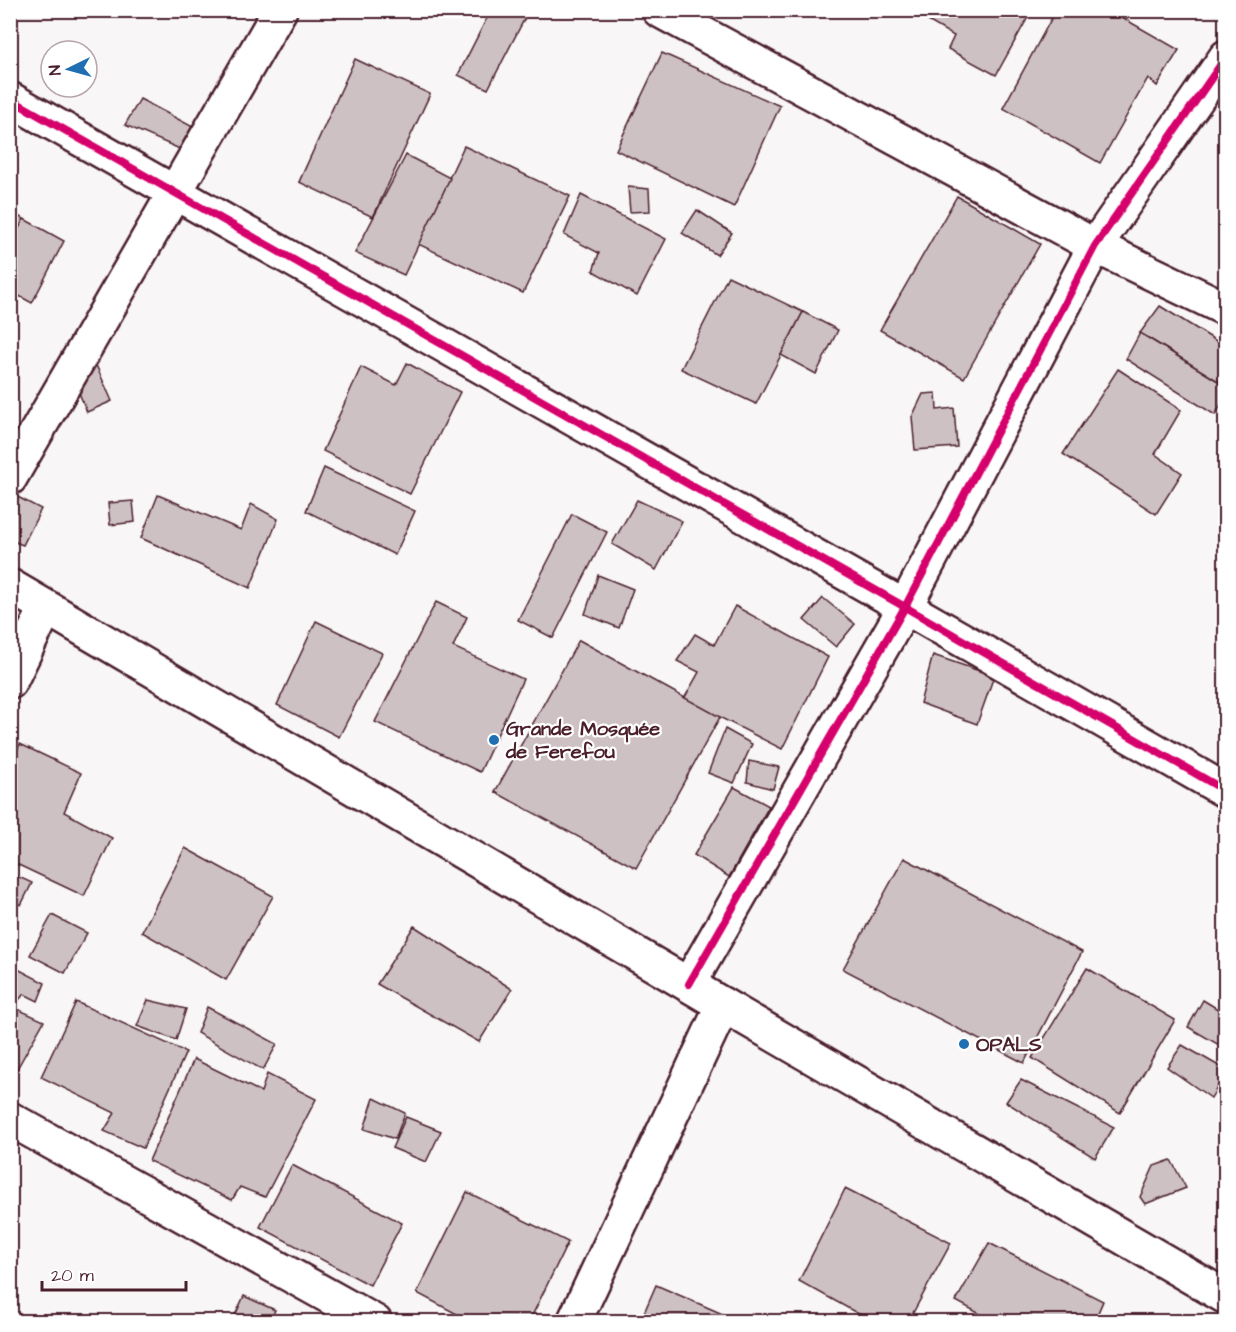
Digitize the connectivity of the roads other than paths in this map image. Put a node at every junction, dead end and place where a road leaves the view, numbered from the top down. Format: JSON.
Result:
{"nodes":[{"id":1,"x":279,"y":10,"type":"edge"},
{"id":2,"x":658,"y":10,"type":"edge"},
{"id":3,"x":1226,"y":57,"type":"edge"},
{"id":4,"x":10,"y":99,"type":"edge"},
{"id":5,"x":175,"y":192,"type":"junction"},
{"id":6,"x":1095,"y":246,"type":"junction"},
{"id":7,"x":1226,"y":309,"type":"edge"},
{"id":8,"x":10,"y":478,"type":"edge"},
{"id":9,"x":10,"y":586,"type":"edge"},
{"id":10,"x":905,"y":607,"type":"junction"},
{"id":11,"x":46,"y":608,"type":"junction"},
{"id":12,"x":10,"y":682,"type":"edge"},
{"id":13,"x":1226,"y":791,"type":"edge"},
{"id":14,"x":689,"y":984,"type":"junction"},
{"id":15,"x":723,"y":1005,"type":"junction"},
{"id":16,"x":10,"y":1119,"type":"edge"},
{"id":17,"x":1226,"y":1297,"type":"edge"},
{"id":18,"x":375,"y":1322,"type":"edge"},
{"id":19,"x":574,"y":1322,"type":"edge"}],
"edges":[{"from":1,"to":5,"type":"street"},
{"from":2,"to":6,"type":"street"},
{"from":3,"to":6,"type":"street"},
{"from":4,"to":5,"type":"street"},
{"from":5,"to":8,"type":"street"},
{"from":5,"to":10,"type":"street"},
{"from":6,"to":7,"type":"street"},
{"from":6,"to":10,"type":"street"},
{"from":9,"to":11,"type":"street"},
{"from":10,"to":13,"type":"street"},
{"from":10,"to":14,"type":"street"},
{"from":11,"to":12,"type":"street"},
{"from":11,"to":14,"type":"street"},
{"from":14,"to":15,"type":"street"},
{"from":15,"to":17,"type":"street"},
{"from":15,"to":19,"type":"street"},
{"from":16,"to":18,"type":"street"}]}
